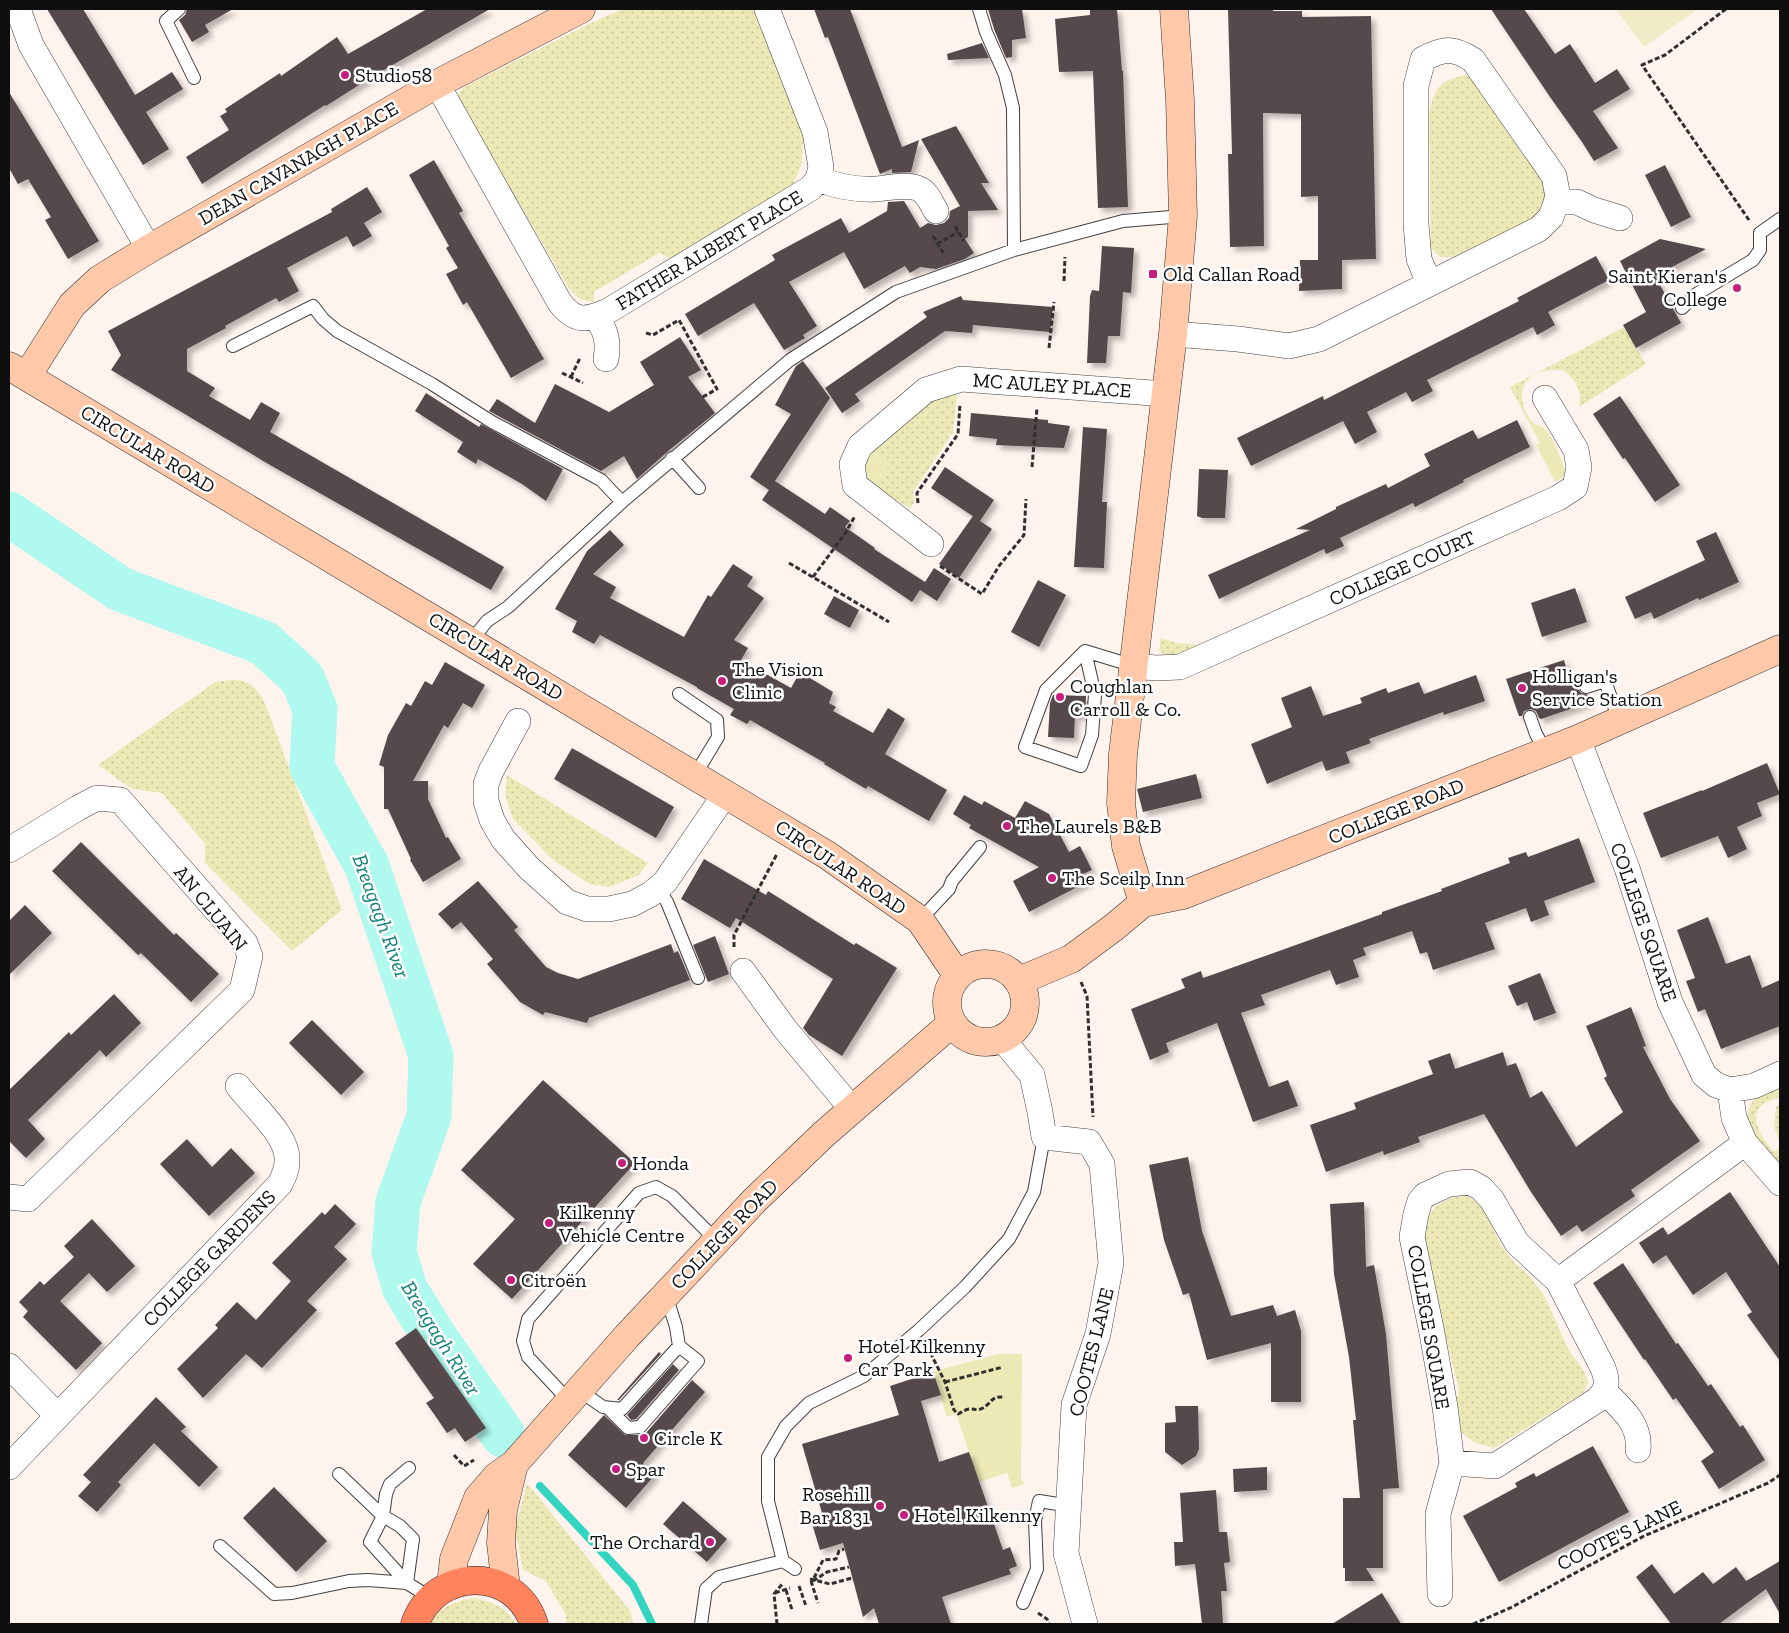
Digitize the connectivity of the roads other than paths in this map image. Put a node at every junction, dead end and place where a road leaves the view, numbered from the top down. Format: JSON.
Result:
{"nodes":[{"id":1,"x":18,"y":9,"type":"edge"},
{"id":2,"x":179,"y":9,"type":"edge"},
{"id":3,"x":582,"y":9,"type":"edge"},
{"id":4,"x":767,"y":9,"type":"edge"},
{"id":5,"x":979,"y":9,"type":"edge"},
{"id":6,"x":1174,"y":9,"type":"edge"},
{"id":7,"x":194,"y":78,"type":"dead end"},
{"id":8,"x":437,"y":84,"type":"junction"},
{"id":9,"x":818,"y":179,"type":"junction"},
{"id":10,"x":1556,"y":202,"type":"junction"},
{"id":11,"x":1183,"y":216,"type":"junction"},
{"id":12,"x":1620,"y":218,"type":"dead end"},
{"id":13,"x":1780,"y":219,"type":"edge"},
{"id":14,"x":933,"y":221,"type":"road end"},
{"id":15,"x":149,"y":249,"type":"junction"},
{"id":16,"x":1014,"y":250,"type":"junction"},
{"id":17,"x":1429,"y":283,"type":"junction"},
{"id":18,"x":1682,"y":308,"type":"dead end"},
{"id":19,"x":596,"y":316,"type":"junction"},
{"id":20,"x":1172,"y":334,"type":"junction"},
{"id":21,"x":233,"y":346,"type":"dead end"},
{"id":22,"x":606,"y":359,"type":"dead end"},
{"id":23,"x":18,"y":371,"type":"edge"},
{"id":24,"x":1166,"y":394,"type":"junction"},
{"id":25,"x":1545,"y":398,"type":"dead end"},
{"id":26,"x":672,"y":458,"type":"junction"},
{"id":27,"x":699,"y":488,"type":"dead end"},
{"id":28,"x":622,"y":502,"type":"junction"},
{"id":29,"x":929,"y":548,"type":"road end"},
{"id":30,"x":471,"y":641,"type":"junction"},
{"id":31,"x":1780,"y":649,"type":"edge"},
{"id":32,"x":1085,"y":651,"type":"junction"},
{"id":33,"x":1134,"y":666,"type":"junction"},
{"id":34,"x":1586,"y":687,"type":"dead end"},
{"id":35,"x":679,"y":694,"type":"dead end"},
{"id":36,"x":1530,"y":717,"type":"dead end"},
{"id":37,"x":1619,"y":720,"type":"junction"},
{"id":38,"x":518,"y":721,"type":"dead end"},
{"id":39,"x":1578,"y":739,"type":"junction"},
{"id":40,"x":1546,"y":752,"type":"junction"},
{"id":41,"x":695,"y":775,"type":"junction"},
{"id":42,"x":726,"y":793,"type":"junction"},
{"id":43,"x":980,"y":847,"type":"dead end"},
{"id":44,"x":9,"y":850,"type":"edge"},
{"id":45,"x":658,"y":888,"type":"junction"},
{"id":46,"x":1143,"y":903,"type":"junction"},
{"id":47,"x":920,"y":920,"type":"junction"},
{"id":48,"x":743,"y":971,"type":"road end"},
{"id":49,"x":958,"y":976,"type":"junction"},
{"id":50,"x":698,"y":978,"type":"dead end"},
{"id":51,"x":1019,"y":981,"type":"junction"},
{"id":52,"x":952,"y":1023,"type":"junction"},
{"id":53,"x":1003,"y":1040,"type":"junction"},
{"id":54,"x":1780,"y":1074,"type":"edge"},
{"id":55,"x":238,"y":1086,"type":"dead end"},
{"id":56,"x":1730,"y":1090,"type":"junction"},
{"id":57,"x":852,"y":1109,"type":"junction"},
{"id":58,"x":1044,"y":1137,"type":"junction"},
{"id":59,"x":1745,"y":1143,"type":"junction"},
{"id":60,"x":1780,"y":1183,"type":"edge"},
{"id":61,"x":9,"y":1196,"type":"edge"},
{"id":62,"x":717,"y":1241,"type":"junction"},
{"id":63,"x":1558,"y":1282,"type":"junction"},
{"id":64,"x":666,"y":1295,"type":"junction"},
{"id":65,"x":679,"y":1346,"type":"junction"},
{"id":66,"x":9,"y":1366,"type":"edge"},
{"id":67,"x":1605,"y":1392,"type":"junction"},
{"id":68,"x":575,"y":1397,"type":"junction"},
{"id":69,"x":610,"y":1409,"type":"junction"},
{"id":70,"x":58,"y":1416,"type":"junction"},
{"id":71,"x":1638,"y":1450,"type":"dead end"},
{"id":72,"x":1452,"y":1463,"type":"junction"},
{"id":73,"x":514,"y":1464,"type":"junction"},
{"id":74,"x":9,"y":1467,"type":"edge"},
{"id":75,"x":409,"y":1468,"type":"dead end"},
{"id":76,"x":339,"y":1474,"type":"dead end"},
{"id":77,"x":1068,"y":1503,"type":"junction"},
{"id":78,"x":383,"y":1516,"type":"junction"},
{"id":79,"x":220,"y":1546,"type":"dead end"},
{"id":80,"x":783,"y":1561,"type":"junction"},
{"id":81,"x":795,"y":1569,"type":"dead end"},
{"id":82,"x":407,"y":1583,"type":"junction"},
{"id":83,"x":506,"y":1588,"type":"junction"},
{"id":84,"x":441,"y":1591,"type":"junction"},
{"id":85,"x":1440,"y":1594,"type":"dead end"},
{"id":86,"x":1022,"y":1603,"type":"dead end"},
{"id":87,"x":415,"y":1624,"type":"edge"},
{"id":88,"x":534,"y":1624,"type":"edge"},
{"id":89,"x":701,"y":1624,"type":"edge"},
{"id":90,"x":1085,"y":1624,"type":"edge"}],
"edges":[{"from":1,"to":15,"type":"street"},
{"from":2,"to":7,"type":"lane"},
{"from":3,"to":8,"type":"main road","name":"DEAN CAVANAGH PLACE"},
{"from":4,"to":9,"type":"street","name":"FATHER ALBERT PLACE"},
{"from":5,"to":16,"type":"lane"},
{"from":6,"to":11,"type":"main road"},
{"from":8,"to":15,"type":"main road","name":"DEAN CAVANAGH PLACE"},
{"from":8,"to":19,"type":"street","name":"FATHER ALBERT PLACE"},
{"from":9,"to":14,"type":"street"},
{"from":9,"to":19,"type":"street","name":"FATHER ALBERT PLACE"},
{"from":10,"to":12,"type":"street"},
{"from":10,"to":17,"type":"street"},
{"from":10,"to":17,"type":"street"},
{"from":11,"to":16,"type":"lane"},
{"from":11,"to":20,"type":"main road"},
{"from":13,"to":18,"type":"lane"},
{"from":15,"to":23,"type":"main road","name":"DEAN CAVANAGH PLACE"},
{"from":16,"to":26,"type":"lane"},
{"from":17,"to":20,"type":"street"},
{"from":19,"to":22,"type":"street","name":"FATHER ALBERT PLACE"},
{"from":20,"to":24,"type":"main road"},
{"from":21,"to":28,"type":"lane"},
{"from":23,"to":30,"type":"main road","name":"CIRCULAR ROAD"},
{"from":24,"to":29,"type":"street","name":"MC AULEY PLACE"},
{"from":24,"to":33,"type":"main road"},
{"from":25,"to":33,"type":"street","name":"COLLEGE COURT"},
{"from":26,"to":27,"type":"lane"},
{"from":26,"to":28,"type":"lane"},
{"from":28,"to":30,"type":"lane"},
{"from":30,"to":41,"type":"main road","name":"CIRCULAR ROAD"},
{"from":31,"to":37,"type":"main road","name":"COLLEGE ROAD"},
{"from":32,"to":32,"type":"lane"},
{"from":32,"to":33,"type":"lane"},
{"from":33,"to":46,"type":"main road"},
{"from":34,"to":37,"type":"lane"},
{"from":35,"to":41,"type":"lane"},
{"from":36,"to":40,"type":"lane"},
{"from":37,"to":39,"type":"main road","name":"COLLEGE ROAD"},
{"from":38,"to":45,"type":"street"},
{"from":39,"to":40,"type":"main road","name":"COLLEGE ROAD"},
{"from":39,"to":56,"type":"street","name":"COLLEGE SQUARE"},
{"from":40,"to":46,"type":"main road","name":"COLLEGE ROAD"},
{"from":41,"to":42,"type":"main road","name":"CIRCULAR ROAD"},
{"from":42,"to":45,"type":"street"},
{"from":42,"to":47,"type":"main road","name":"CIRCULAR ROAD"},
{"from":43,"to":47,"type":"lane"},
{"from":44,"to":61,"type":"street","name":"AN CLUAIN"},
{"from":45,"to":50,"type":"lane"},
{"from":46,"to":51,"type":"main road","name":"COLLEGE ROAD"},
{"from":47,"to":49,"type":"main road","name":"CIRCULAR ROAD"},
{"from":48,"to":57,"type":"street"},
{"from":49,"to":51,"type":"main road"},
{"from":49,"to":52,"type":"main road"},
{"from":51,"to":53,"type":"main road"},
{"from":52,"to":53,"type":"main road"},
{"from":52,"to":57,"type":"main road","name":"COLLEGE ROAD"},
{"from":53,"to":58,"type":"street"},
{"from":54,"to":56,"type":"street"},
{"from":55,"to":70,"type":"street","name":"COLLEGE GARDENS"},
{"from":56,"to":59,"type":"street"},
{"from":57,"to":62,"type":"main road","name":"COLLEGE ROAD"},
{"from":58,"to":77,"type":"street","name":"COOTES LANE"},
{"from":58,"to":80,"type":"lane"},
{"from":59,"to":60,"type":"street"},
{"from":59,"to":63,"type":"street"},
{"from":62,"to":64,"type":"main road","name":"COLLEGE ROAD"},
{"from":62,"to":68,"type":"lane"},
{"from":63,"to":67,"type":"street","name":"COLLEGE SQUARE"},
{"from":63,"to":72,"type":"street","name":"COLLEGE SQUARE"},
{"from":64,"to":65,"type":"lane"},
{"from":64,"to":68,"type":"main road","name":"COLLEGE ROAD"},
{"from":65,"to":69,"type":"lane"},
{"from":65,"to":69,"type":"lane"},
{"from":66,"to":70,"type":"street"},
{"from":67,"to":71,"type":"street"},
{"from":67,"to":72,"type":"street"},
{"from":68,"to":69,"type":"lane"},
{"from":68,"to":73,"type":"main road","name":"COLLEGE ROAD"},
{"from":70,"to":74,"type":"street","name":"COLLEGE GARDENS"},
{"from":72,"to":85,"type":"street","name":"COLLEGE SQUARE"},
{"from":73,"to":83,"type":"main road","name":"COLLEGE ROAD"},
{"from":73,"to":84,"type":"main road","name":"COLLEGE ROAD"},
{"from":75,"to":78,"type":"lane"},
{"from":76,"to":78,"type":"lane"},
{"from":77,"to":86,"type":"lane"},
{"from":77,"to":90,"type":"street","name":"COOTES LANE"},
{"from":78,"to":82,"type":"lane"},
{"from":78,"to":82,"type":"lane"},
{"from":79,"to":82,"type":"lane"},
{"from":80,"to":81,"type":"lane"},
{"from":80,"to":89,"type":"lane"},
{"from":82,"to":84,"type":"lane"},
{"from":83,"to":84,"type":"main road"},
{"from":83,"to":88,"type":"main road"},
{"from":84,"to":87,"type":"main road"}]}
